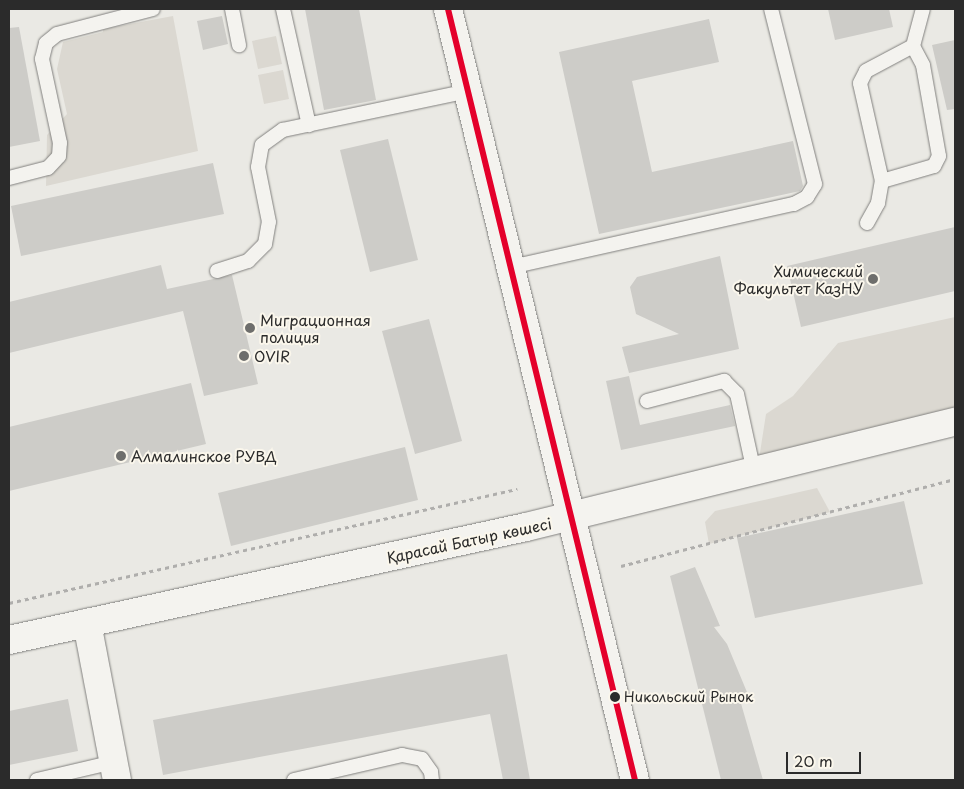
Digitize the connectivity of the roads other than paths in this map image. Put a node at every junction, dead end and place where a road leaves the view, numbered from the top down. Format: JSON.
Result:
{"nodes":[{"id":1,"x":153,"y":9,"type":"edge"},
{"id":2,"x":232,"y":9,"type":"edge"},
{"id":3,"x":283,"y":9,"type":"edge"},
{"id":4,"x":448,"y":9,"type":"edge"},
{"id":5,"x":771,"y":9,"type":"edge"},
{"id":6,"x":923,"y":9,"type":"edge"},
{"id":7,"x":239,"y":45,"type":"dead end"},
{"id":8,"x":913,"y":46,"type":"junction"},
{"id":9,"x":468,"y":90,"type":"junction"},
{"id":10,"x":309,"y":125,"type":"junction"},
{"id":11,"x":9,"y":178,"type":"edge"},
{"id":12,"x":882,"y":181,"type":"junction"},
{"id":13,"x":866,"y":223,"type":"dead end"},
{"id":14,"x":511,"y":267,"type":"junction"},
{"id":15,"x":217,"y":271,"type":"dead end"},
{"id":16,"x":647,"y":401,"type":"dead end"},
{"id":17,"x":955,"y":422,"type":"edge"},
{"id":18,"x":754,"y":472,"type":"junction"},
{"id":19,"x":571,"y":517,"type":"junction"},
{"id":20,"x":87,"y":623,"type":"junction"},
{"id":21,"x":9,"y":640,"type":"edge"},
{"id":22,"x":116,"y":771,"type":"edge"},
{"id":23,"x":37,"y":780,"type":"edge"},
{"id":24,"x":294,"y":780,"type":"edge"},
{"id":25,"x":432,"y":780,"type":"edge"},
{"id":26,"x":635,"y":780,"type":"edge"}],
"edges":[{"from":1,"to":11,"type":"lane"},
{"from":2,"to":7,"type":"lane"},
{"from":3,"to":10,"type":"lane"},
{"from":4,"to":9,"type":"street"},
{"from":5,"to":14,"type":"lane"},
{"from":6,"to":8,"type":"lane"},
{"from":8,"to":12,"type":"lane"},
{"from":8,"to":12,"type":"lane"},
{"from":9,"to":10,"type":"lane"},
{"from":9,"to":14,"type":"street"},
{"from":10,"to":15,"type":"lane"},
{"from":12,"to":13,"type":"lane"},
{"from":14,"to":19,"type":"street"},
{"from":16,"to":18,"type":"lane"},
{"from":17,"to":18,"type":"street","name":"Қарасай Батыр көшесі"},
{"from":18,"to":19,"type":"street","name":"Қарасай Батыр көшесі"},
{"from":19,"to":20,"type":"street","name":"Қарасай Батыр көшесі"},
{"from":19,"to":26,"type":"street"},
{"from":20,"to":21,"type":"street","name":"Қарасай Батыр көшесі"},
{"from":20,"to":22,"type":"street"},
{"from":22,"to":23,"type":"lane"},
{"from":24,"to":25,"type":"lane"}]}
